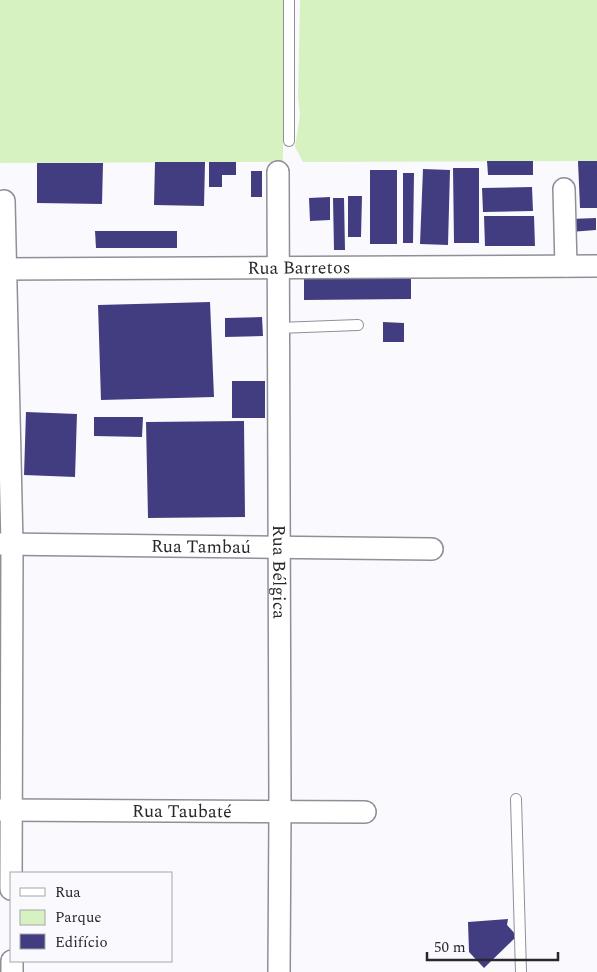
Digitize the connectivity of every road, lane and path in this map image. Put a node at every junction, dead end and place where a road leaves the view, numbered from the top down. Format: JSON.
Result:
{"nodes":[{"id":1,"x":289,"y":0,"type":"edge"},
{"id":2,"x":288,"y":141,"type":"dead end"},
{"id":3,"x":278,"y":172,"type":"dead end"},
{"id":4,"x":564,"y":189,"type":"dead end"},
{"id":5,"x":4,"y":201,"type":"dead end"},
{"id":6,"x":566,"y":266,"type":"junction"},
{"id":7,"x":597,"y":266,"type":"edge"},
{"id":8,"x":278,"y":267,"type":"junction"},
{"id":9,"x":3,"y":269,"type":"edge"},
{"id":10,"x":358,"y":325,"type":"dead end"},
{"id":11,"x":278,"y":328,"type":"junction"},
{"id":12,"x":6,"y":544,"type":"edge"},
{"id":13,"x":278,"y":546,"type":"junction"},
{"id":14,"x":432,"y":549,"type":"dead end"},
{"id":15,"x":516,"y":798,"type":"dead end"},
{"id":16,"x":5,"y":810,"type":"edge"},
{"id":17,"x":280,"y":810,"type":"junction"},
{"id":18,"x":365,"y":812,"type":"dead end"},
{"id":19,"x":10,"y":877,"type":"edge"},
{"id":20,"x":278,"y":972,"type":"edge"},
{"id":21,"x":521,"y":972,"type":"edge"}],
"edges":[{"from":1,"to":2,"type":"lane"},
{"from":3,"to":8,"type":"street","name":"Rua Bélgica"},
{"from":4,"to":6,"type":"street"},
{"from":5,"to":9,"type":"street"},
{"from":6,"to":7,"type":"street","name":"Rua Barretos"},
{"from":6,"to":8,"type":"street","name":"Rua Barretos"},
{"from":8,"to":9,"type":"street","name":"Rua Barretos"},
{"from":8,"to":11,"type":"street","name":"Rua Bélgica"},
{"from":9,"to":12,"type":"street"},
{"from":10,"to":11,"type":"lane"},
{"from":11,"to":13,"type":"street","name":"Rua Bélgica"},
{"from":12,"to":13,"type":"street","name":"Rua Tambaú"},
{"from":12,"to":16,"type":"street"},
{"from":13,"to":14,"type":"street","name":"Rua Tambaú"},
{"from":13,"to":17,"type":"street","name":"Rua Bélgica"},
{"from":15,"to":21,"type":"lane"},
{"from":16,"to":17,"type":"street","name":"Rua Taubaté"},
{"from":16,"to":19,"type":"street"},
{"from":17,"to":18,"type":"street","name":"Rua Taubaté"},
{"from":17,"to":20,"type":"street","name":"Rua Bélgica"}]}
